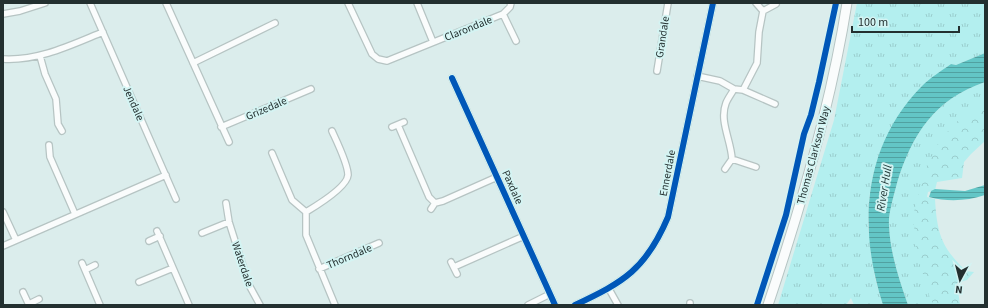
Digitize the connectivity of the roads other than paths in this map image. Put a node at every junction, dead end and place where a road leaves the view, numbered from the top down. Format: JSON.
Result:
{"nodes":[{"id":1,"x":42,"y":3,"type":"edge"},
{"id":2,"x":90,"y":3,"type":"edge"},
{"id":3,"x":166,"y":3,"type":"edge"},
{"id":4,"x":348,"y":3,"type":"edge"},
{"id":5,"x":417,"y":3,"type":"edge"},
{"id":6,"x":511,"y":3,"type":"edge"},
{"id":7,"x":668,"y":3,"type":"edge"},
{"id":8,"x":713,"y":3,"type":"edge"},
{"id":9,"x":756,"y":3,"type":"edge"},
{"id":10,"x":847,"y":3,"type":"edge"},
{"id":11,"x":776,"y":4,"type":"dead end"},
{"id":12,"x":763,"y":11,"type":"junction"},
{"id":13,"x":3,"y":14,"type":"edge"},
{"id":14,"x":503,"y":14,"type":"junction"},
{"id":15,"x":275,"y":23,"type":"dead end"},
{"id":16,"x":103,"y":32,"type":"junction"},
{"id":17,"x":516,"y":41,"type":"dead end"},
{"id":18,"x":433,"y":42,"type":"junction"},
{"id":19,"x":40,"y":56,"type":"junction"},
{"id":20,"x":3,"y":59,"type":"edge"},
{"id":21,"x":193,"y":63,"type":"junction"},
{"id":22,"x":657,"y":71,"type":"dead end"},
{"id":23,"x":697,"y":76,"type":"junction"},
{"id":24,"x":452,"y":78,"type":"dead end"},
{"id":25,"x":311,"y":89,"type":"dead end"},
{"id":26,"x":734,"y":89,"type":"junction"},
{"id":27,"x":743,"y":90,"type":"junction"},
{"id":28,"x":774,"y":104,"type":"dead end"},
{"id":29,"x":221,"y":127,"type":"junction"},
{"id":30,"x":392,"y":127,"type":"dead end"},
{"id":31,"x":62,"y":131,"type":"dead end"},
{"id":32,"x":332,"y":131,"type":"dead end"},
{"id":33,"x":229,"y":142,"type":"dead end"},
{"id":34,"x":48,"y":145,"type":"dead end"},
{"id":35,"x":272,"y":153,"type":"dead end"},
{"id":36,"x":732,"y":159,"type":"junction"},
{"id":37,"x":756,"y":167,"type":"dead end"},
{"id":38,"x":725,"y":169,"type":"dead end"},
{"id":39,"x":166,"y":175,"type":"junction"},
{"id":40,"x":497,"y":177,"type":"junction"},
{"id":41,"x":176,"y":199,"type":"dead end"},
{"id":42,"x":226,"y":203,"type":"dead end"},
{"id":43,"x":435,"y":203,"type":"junction"},
{"id":44,"x":431,"y":209,"type":"dead end"},
{"id":45,"x":3,"y":212,"type":"edge"},
{"id":46,"x":306,"y":212,"type":"junction"},
{"id":47,"x":74,"y":214,"type":"junction"},
{"id":48,"x":229,"y":222,"type":"junction"},
{"id":49,"x":157,"y":230,"type":"dead end"},
{"id":50,"x":202,"y":233,"type":"dead end"},
{"id":51,"x":160,"y":236,"type":"junction"},
{"id":52,"x":524,"y":236,"type":"junction"},
{"id":53,"x":16,"y":240,"type":"junction"},
{"id":54,"x":149,"y":242,"type":"dead end"},
{"id":55,"x":379,"y":243,"type":"dead end"},
{"id":56,"x":3,"y":246,"type":"edge"},
{"id":57,"x":82,"y":264,"type":"dead end"},
{"id":58,"x":95,"y":266,"type":"dead end"},
{"id":59,"x":173,"y":268,"type":"junction"},
{"id":60,"x":319,"y":268,"type":"junction"},
{"id":61,"x":85,"y":270,"type":"junction"},
{"id":62,"x":457,"y":274,"type":"dead end"},
{"id":63,"x":139,"y":282,"type":"dead end"},
{"id":64,"x":609,"y":289,"type":"junction"},
{"id":65,"x":23,"y":292,"type":"dead end"},
{"id":66,"x":550,"y":294,"type":"junction"},
{"id":67,"x":39,"y":299,"type":"dead end"},
{"id":68,"x":29,"y":305,"type":"edge"},
{"id":69,"x":100,"y":305,"type":"edge"},
{"id":70,"x":189,"y":305,"type":"edge"},
{"id":71,"x":260,"y":305,"type":"edge"},
{"id":72,"x":335,"y":305,"type":"edge"},
{"id":73,"x":528,"y":305,"type":"edge"},
{"id":74,"x":555,"y":305,"type":"edge"},
{"id":75,"x":575,"y":305,"type":"edge"},
{"id":76,"x":618,"y":305,"type":"edge"},
{"id":77,"x":768,"y":305,"type":"edge"}],
"edges":[{"from":1,"to":13,"type":"street"},
{"from":2,"to":16,"type":"street","name":"Jendale"},
{"from":3,"to":21,"type":"street"},
{"from":4,"to":18,"type":"street","name":"Clarondale"},
{"from":5,"to":18,"type":"street","name":"Clarondale"},
{"from":6,"to":14,"type":"street","name":"Clarondale"},
{"from":7,"to":22,"type":"street","name":"Grandale"},
{"from":8,"to":23,"type":"street","name":"Ennerdale"},
{"from":9,"to":12,"type":"street"},
{"from":10,"to":77,"type":"highway","name":"Thomas Clarkson Way"},
{"from":11,"to":12,"type":"street"},
{"from":12,"to":27,"type":"street"},
{"from":14,"to":17,"type":"street","name":"Clarondale"},
{"from":14,"to":18,"type":"street","name":"Clarondale"},
{"from":15,"to":21,"type":"street"},
{"from":16,"to":19,"type":"street"},
{"from":16,"to":39,"type":"street","name":"Jendale"},
{"from":19,"to":20,"type":"street"},
{"from":19,"to":31,"type":"street"},
{"from":21,"to":29,"type":"street"},
{"from":23,"to":26,"type":"street"},
{"from":23,"to":64,"type":"street","name":"Ennerdale"},
{"from":24,"to":40,"type":"street","name":"Paxdale"},
{"from":25,"to":29,"type":"street","name":"Grizedale"},
{"from":26,"to":27,"type":"street"},
{"from":26,"to":36,"type":"street"},
{"from":27,"to":28,"type":"street"},
{"from":29,"to":33,"type":"street"},
{"from":30,"to":43,"type":"street"},
{"from":32,"to":46,"type":"street"},
{"from":34,"to":47,"type":"street"},
{"from":35,"to":46,"type":"street"},
{"from":36,"to":37,"type":"street"},
{"from":36,"to":38,"type":"street"},
{"from":39,"to":41,"type":"street","name":"Jendale"},
{"from":39,"to":47,"type":"street"},
{"from":40,"to":43,"type":"street","name":"Paxdale"},
{"from":40,"to":52,"type":"street","name":"Paxdale"},
{"from":42,"to":48,"type":"street","name":"Waterdale"},
{"from":43,"to":44,"type":"street"},
{"from":45,"to":53,"type":"street"},
{"from":46,"to":60,"type":"street","name":"Thorndale"},
{"from":47,"to":53,"type":"street"},
{"from":48,"to":50,"type":"street"},
{"from":48,"to":71,"type":"street","name":"Waterdale"},
{"from":49,"to":51,"type":"street"},
{"from":51,"to":54,"type":"street"},
{"from":51,"to":59,"type":"street"},
{"from":52,"to":62,"type":"street"},
{"from":52,"to":66,"type":"street","name":"Paxdale"},
{"from":53,"to":56,"type":"street"},
{"from":55,"to":60,"type":"street","name":"Thorndale"},
{"from":57,"to":61,"type":"street"},
{"from":58,"to":61,"type":"street"},
{"from":59,"to":63,"type":"street"},
{"from":59,"to":70,"type":"street"},
{"from":60,"to":72,"type":"street","name":"Thorndale"},
{"from":61,"to":69,"type":"street"},
{"from":64,"to":75,"type":"street","name":"Ennerdale"},
{"from":64,"to":76,"type":"street"},
{"from":65,"to":68,"type":"street"},
{"from":66,"to":73,"type":"street"},
{"from":66,"to":74,"type":"street","name":"Paxdale"},
{"from":67,"to":68,"type":"street"}]}
